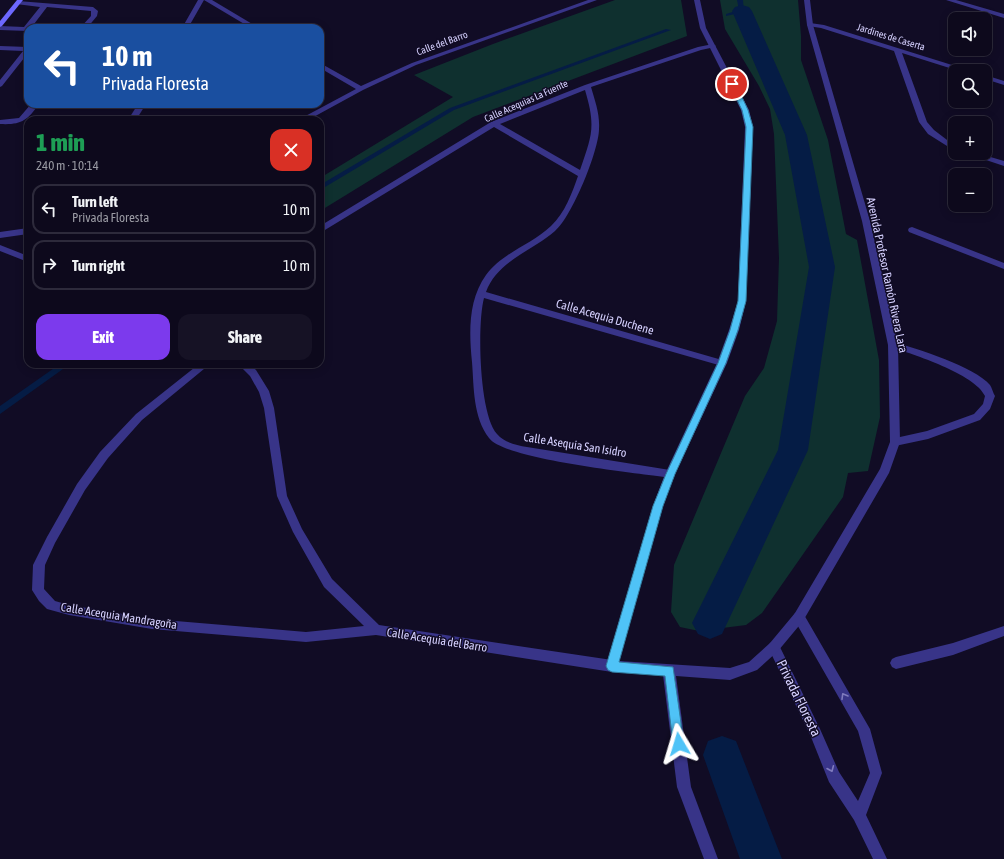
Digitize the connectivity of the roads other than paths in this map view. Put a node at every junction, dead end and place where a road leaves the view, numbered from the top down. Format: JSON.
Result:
{"nodes":[{"id":1,"x":201,"y":0,"type":"edge"},
{"id":2,"x":207,"y":0,"type":"edge"},
{"id":3,"x":594,"y":0,"type":"edge"},
{"id":4,"x":697,"y":0,"type":"edge"},
{"id":5,"x":807,"y":0,"type":"edge"},
{"id":6,"x":949,"y":0,"type":"edge"},
{"id":7,"x":19,"y":2,"type":"edge"},
{"id":8,"x":45,"y":5,"type":"junction"},
{"id":9,"x":1004,"y":16,"type":"edge"},
{"id":10,"x":31,"y":24,"type":"edge"},
{"id":11,"x":87,"y":24,"type":"edge"},
{"id":12,"x":187,"y":24,"type":"edge"},
{"id":13,"x":249,"y":24,"type":"edge"},
{"id":14,"x":0,"y":25,"type":"edge"},
{"id":15,"x":810,"y":25,"type":"junction"},
{"id":16,"x":0,"y":28,"type":"edge"},
{"id":17,"x":24,"y":29,"type":"edge"},
{"id":18,"x":713,"y":46,"type":"junction"},
{"id":19,"x":0,"y":48,"type":"edge"},
{"id":20,"x":24,"y":49,"type":"edge"},
{"id":21,"x":897,"y":49,"type":"junction"},
{"id":22,"x":24,"y":54,"type":"edge"},
{"id":23,"x":948,"y":65,"type":"edge"},
{"id":24,"x":324,"y":67,"type":"edge"},
{"id":25,"x":992,"y":79,"type":"edge"},
{"id":26,"x":1004,"y":83,"type":"edge"},
{"id":27,"x":0,"y":85,"type":"edge"},
{"id":28,"x":586,"y":86,"type":"junction"},
{"id":29,"x":361,"y":89,"type":"junction"},
{"id":30,"x":310,"y":116,"type":"edge"},
{"id":31,"x":24,"y":119,"type":"edge"},
{"id":32,"x":0,"y":122,"type":"edge"},
{"id":33,"x":494,"y":124,"type":"junction"},
{"id":34,"x":948,"y":144,"type":"edge"},
{"id":35,"x":991,"y":160,"type":"edge"},
{"id":36,"x":1004,"y":164,"type":"edge"},
{"id":37,"x":581,"y":174,"type":"junction"},
{"id":38,"x":324,"y":228,"type":"edge"},
{"id":39,"x":912,"y":230,"type":"dead end"},
{"id":40,"x":24,"y":232,"type":"edge"},
{"id":41,"x":0,"y":235,"type":"edge"},
{"id":42,"x":0,"y":248,"type":"edge"},
{"id":43,"x":24,"y":257,"type":"edge"},
{"id":44,"x":1004,"y":266,"type":"edge"},
{"id":45,"x":481,"y":294,"type":"junction"},
{"id":46,"x":893,"y":345,"type":"junction"},
{"id":47,"x":722,"y":363,"type":"junction"},
{"id":48,"x":200,"y":368,"type":"edge"},
{"id":49,"x":247,"y":368,"type":"edge"},
{"id":50,"x":895,"y":442,"type":"junction"},
{"id":51,"x":670,"y":474,"type":"junction"},
{"id":52,"x":799,"y":617,"type":"junction"},
{"id":53,"x":376,"y":630,"type":"junction"},
{"id":54,"x":1004,"y":631,"type":"edge"},
{"id":55,"x":774,"y":647,"type":"junction"},
{"id":56,"x":896,"y":662,"type":"dead end"},
{"id":57,"x":612,"y":666,"type":"junction"},
{"id":58,"x":670,"y":671,"type":"junction"},
{"id":59,"x":859,"y":815,"type":"junction"},
{"id":60,"x":711,"y":859,"type":"edge"},
{"id":61,"x":880,"y":859,"type":"edge"}],
"edges":[{"from":1,"to":12,"type":"street"},
{"from":2,"to":13,"type":"street"},
{"from":3,"to":29,"type":"street","name":"Calle del Barro"},
{"from":4,"to":18,"type":"street"},
{"from":5,"to":15,"type":"street","name":"Avenida Profesor Ramón Rivera Lara"},
{"from":6,"to":9,"type":"street"},
{"from":7,"to":8,"type":"street"},
{"from":7,"to":14,"type":"main road"},
{"from":8,"to":10,"type":"street"},
{"from":8,"to":11,"type":"street"},
{"from":15,"to":21,"type":"street","name":"Jardines de Caserta"},
{"from":15,"to":46,"type":"street","name":"Avenida Profesor Ramón Rivera Lara"},
{"from":16,"to":17,"type":"street"},
{"from":18,"to":28,"type":"street","name":"Calle Acequias La Fuente"},
{"from":18,"to":47,"type":"street"},
{"from":19,"to":20,"type":"street"},
{"from":21,"to":23,"type":"street","name":"Jardines de Caserta"},
{"from":21,"to":34,"type":"street"},
{"from":22,"to":27,"type":"street"},
{"from":24,"to":29,"type":"street"},
{"from":25,"to":26,"type":"street"},
{"from":28,"to":33,"type":"street","name":"Calle Acequias La Fuente"},
{"from":28,"to":37,"type":"street","name":"Calle Asequia San Isidro"},
{"from":29,"to":30,"type":"street","name":"Calle del Barro"},
{"from":31,"to":32,"type":"street"},
{"from":33,"to":37,"type":"street"},
{"from":33,"to":38,"type":"street","name":"Calle Acequias La Fuente"},
{"from":35,"to":36,"type":"street"},
{"from":37,"to":45,"type":"street","name":"Calle Asequia San Isidro"},
{"from":39,"to":44,"type":"street"},
{"from":40,"to":41,"type":"street"},
{"from":42,"to":43,"type":"street"},
{"from":45,"to":47,"type":"street","name":"Calle Acequia Duchene"},
{"from":45,"to":51,"type":"street","name":"Calle Asequia San Isidro"},
{"from":46,"to":50,"type":"street","name":"Avenida Profesor Ramón Rivera Lara"},
{"from":46,"to":50,"type":"street"},
{"from":47,"to":51,"type":"street"},
{"from":48,"to":53,"type":"street","name":"Calle Acequia Mandragoña"},
{"from":49,"to":53,"type":"street","name":"Calle Acequia del Barro"},
{"from":50,"to":52,"type":"street","name":"Avenida Profesor Ramón Rivera Lara"},
{"from":51,"to":57,"type":"street"},
{"from":52,"to":55,"type":"street","name":"Avenida Profesor Ramón Rivera Lara"},
{"from":59,"to":52,"type":"street","one_way":true},
{"from":53,"to":57,"type":"street","name":"Calle Acequia del Barro"},
{"from":54,"to":56,"type":"street"},
{"from":55,"to":58,"type":"street","name":"Privada Floresta"},
{"from":55,"to":59,"type":"street","name":"Privada Floresta","one_way":true},
{"from":57,"to":58,"type":"street","name":"Privada Floresta"},
{"from":58,"to":60,"type":"street"},
{"from":59,"to":61,"type":"street","name":"Privada Floresta"}]}
